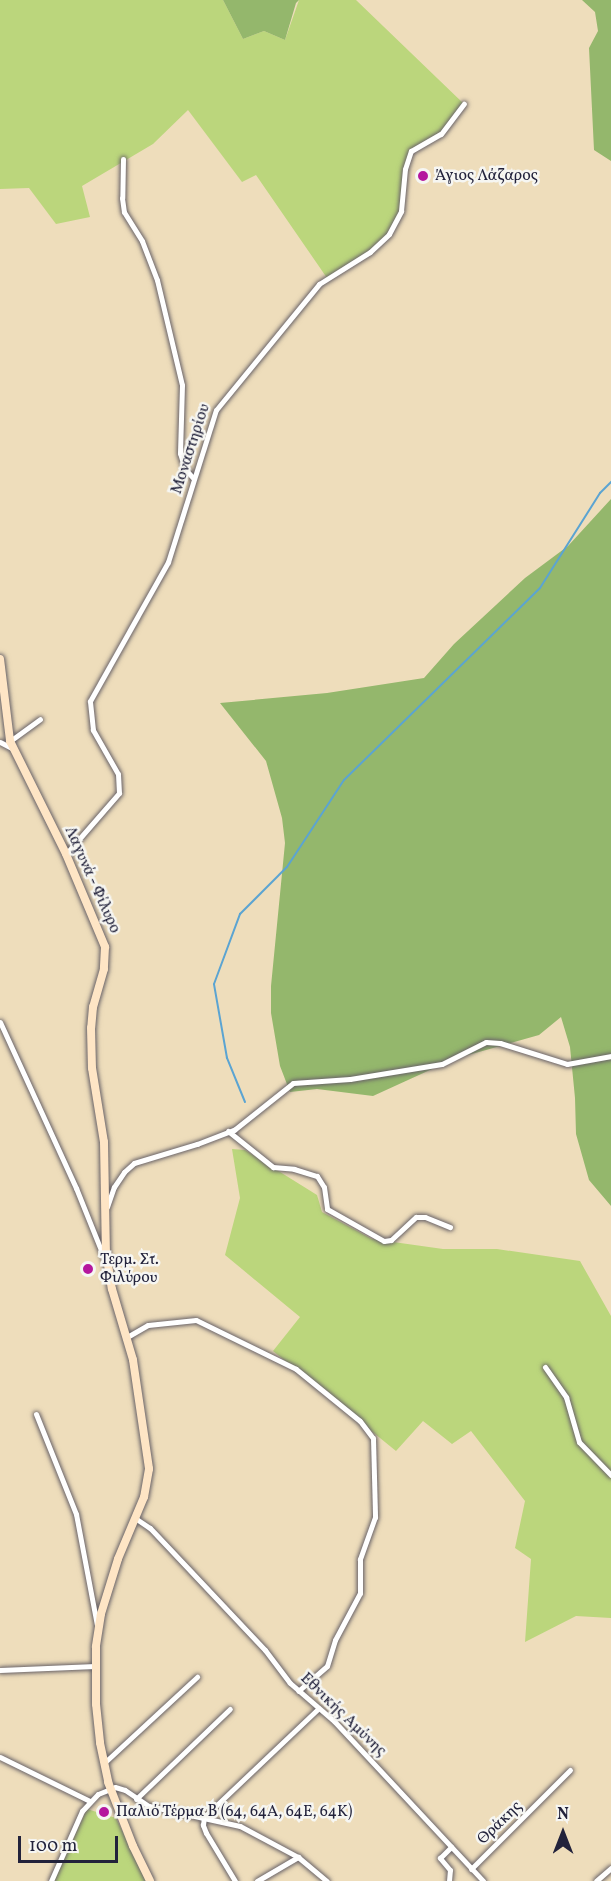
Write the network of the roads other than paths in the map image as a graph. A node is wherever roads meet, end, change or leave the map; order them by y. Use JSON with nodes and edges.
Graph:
{"nodes":[{"id":1,"x":464,"y":104,"type":"dead end"},
{"id":2,"x":123,"y":159,"type":"dead end"},
{"id":3,"x":193,"y":478,"type":"junction"},
{"id":4,"x":0,"y":659,"type":"edge"},
{"id":5,"x":40,"y":719,"type":"dead end"},
{"id":6,"x":0,"y":742,"type":"edge"},
{"id":7,"x":12,"y":745,"type":"junction"},
{"id":8,"x":66,"y":854,"type":"junction"},
{"id":9,"x":0,"y":1022,"type":"edge"},
{"id":10,"x":611,"y":1056,"type":"edge"},
{"id":11,"x":228,"y":1131,"type":"junction"},
{"id":12,"x":105,"y":1214,"type":"junction"},
{"id":13,"x":450,"y":1227,"type":"dead end"},
{"id":14,"x":107,"y":1264,"type":"junction"},
{"id":15,"x":128,"y":1337,"type":"junction"},
{"id":16,"x":545,"y":1366,"type":"dead end"},
{"id":17,"x":36,"y":1413,"type":"dead end"},
{"id":18,"x":611,"y":1475,"type":"edge"},
{"id":19,"x":135,"y":1518,"type":"junction"},
{"id":20,"x":98,"y":1632,"type":"junction"},
{"id":21,"x":95,"y":1666,"type":"junction"},
{"id":22,"x":0,"y":1670,"type":"edge"},
{"id":23,"x":197,"y":1677,"type":"dead end"},
{"id":24,"x":298,"y":1691,"type":"junction"},
{"id":25,"x":318,"y":1708,"type":"junction"},
{"id":26,"x":230,"y":1709,"type":"dead end"},
{"id":27,"x":0,"y":1757,"type":"edge"},
{"id":28,"x":104,"y":1763,"type":"junction"},
{"id":29,"x":570,"y":1770,"type":"dead end"},
{"id":30,"x":110,"y":1788,"type":"junction"},
{"id":31,"x":136,"y":1799,"type":"junction"},
{"id":32,"x":90,"y":1801,"type":"junction"},
{"id":33,"x":204,"y":1817,"type":"junction"},
{"id":34,"x":451,"y":1847,"type":"junction"},
{"id":35,"x":298,"y":1857,"type":"junction"},
{"id":36,"x":611,"y":1868,"type":"edge"},
{"id":37,"x":471,"y":1869,"type":"junction"},
{"id":38,"x":51,"y":1881,"type":"edge"},
{"id":39,"x":150,"y":1881,"type":"edge"},
{"id":40,"x":235,"y":1881,"type":"edge"},
{"id":41,"x":257,"y":1881,"type":"edge"},
{"id":42,"x":327,"y":1881,"type":"edge"},
{"id":43,"x":449,"y":1881,"type":"edge"},
{"id":44,"x":483,"y":1881,"type":"edge"},
{"id":45,"x":596,"y":1881,"type":"edge"}],
"edges":[{"from":1,"to":3,"type":"street","name":"Μοναστηρίου"},
{"from":2,"to":3,"type":"street"},
{"from":3,"to":8,"type":"street","name":"Μοναστηρίου"},
{"from":4,"to":7,"type":"street","name":"Λαγυνά - Φίλυρο"},
{"from":5,"to":7,"type":"street"},
{"from":6,"to":7,"type":"street"},
{"from":7,"to":8,"type":"street","name":"Λαγυνά - Φίλυρο"},
{"from":8,"to":12,"type":"street","name":"Λαγυνά - Φίλυρο"},
{"from":9,"to":14,"type":"street"},
{"from":10,"to":11,"type":"street"},
{"from":11,"to":12,"type":"street"},
{"from":11,"to":13,"type":"street"},
{"from":12,"to":14,"type":"street","name":"Λαγυνά - Φίλυρο"},
{"from":14,"to":15,"type":"street","name":"Λαγυνά - Φίλυρο"},
{"from":15,"to":19,"type":"street","name":"Λαγυνά - Φίλυρο"},
{"from":15,"to":24,"type":"street"},
{"from":16,"to":18,"type":"street"},
{"from":17,"to":20,"type":"street"},
{"from":19,"to":20,"type":"street","name":"Λαγυνά - Φίλυρο"},
{"from":19,"to":24,"type":"street","name":"Εθνικής Αμύνης"},
{"from":20,"to":21,"type":"street","name":"Λαγυνά - Φίλυρο"},
{"from":21,"to":22,"type":"street"},
{"from":21,"to":28,"type":"street","name":"Λαγυνά - Φίλυρο"},
{"from":23,"to":28,"type":"street"},
{"from":24,"to":25,"type":"street","name":"Εθνικής Αμύνης"},
{"from":25,"to":33,"type":"street"},
{"from":25,"to":34,"type":"street","name":"Εθνικής Αμύνης"},
{"from":26,"to":31,"type":"street"},
{"from":27,"to":32,"type":"street"},
{"from":28,"to":30,"type":"street","name":"Λαγυνά - Φίλυρο"},
{"from":29,"to":37,"type":"street","name":"Θράκης"},
{"from":30,"to":31,"type":"street"},
{"from":30,"to":32,"type":"street"},
{"from":30,"to":39,"type":"street","name":"Λαγυνά - Φίλυρο"},
{"from":31,"to":33,"type":"street"},
{"from":32,"to":38,"type":"street"},
{"from":33,"to":35,"type":"street"},
{"from":33,"to":40,"type":"street"},
{"from":34,"to":37,"type":"street","name":"Εθνικής Αμύνης"},
{"from":34,"to":43,"type":"street"},
{"from":35,"to":41,"type":"street"},
{"from":35,"to":42,"type":"street"},
{"from":36,"to":45,"type":"street"},
{"from":37,"to":44,"type":"street","name":"Εθνικής Αμύνης"}]}
